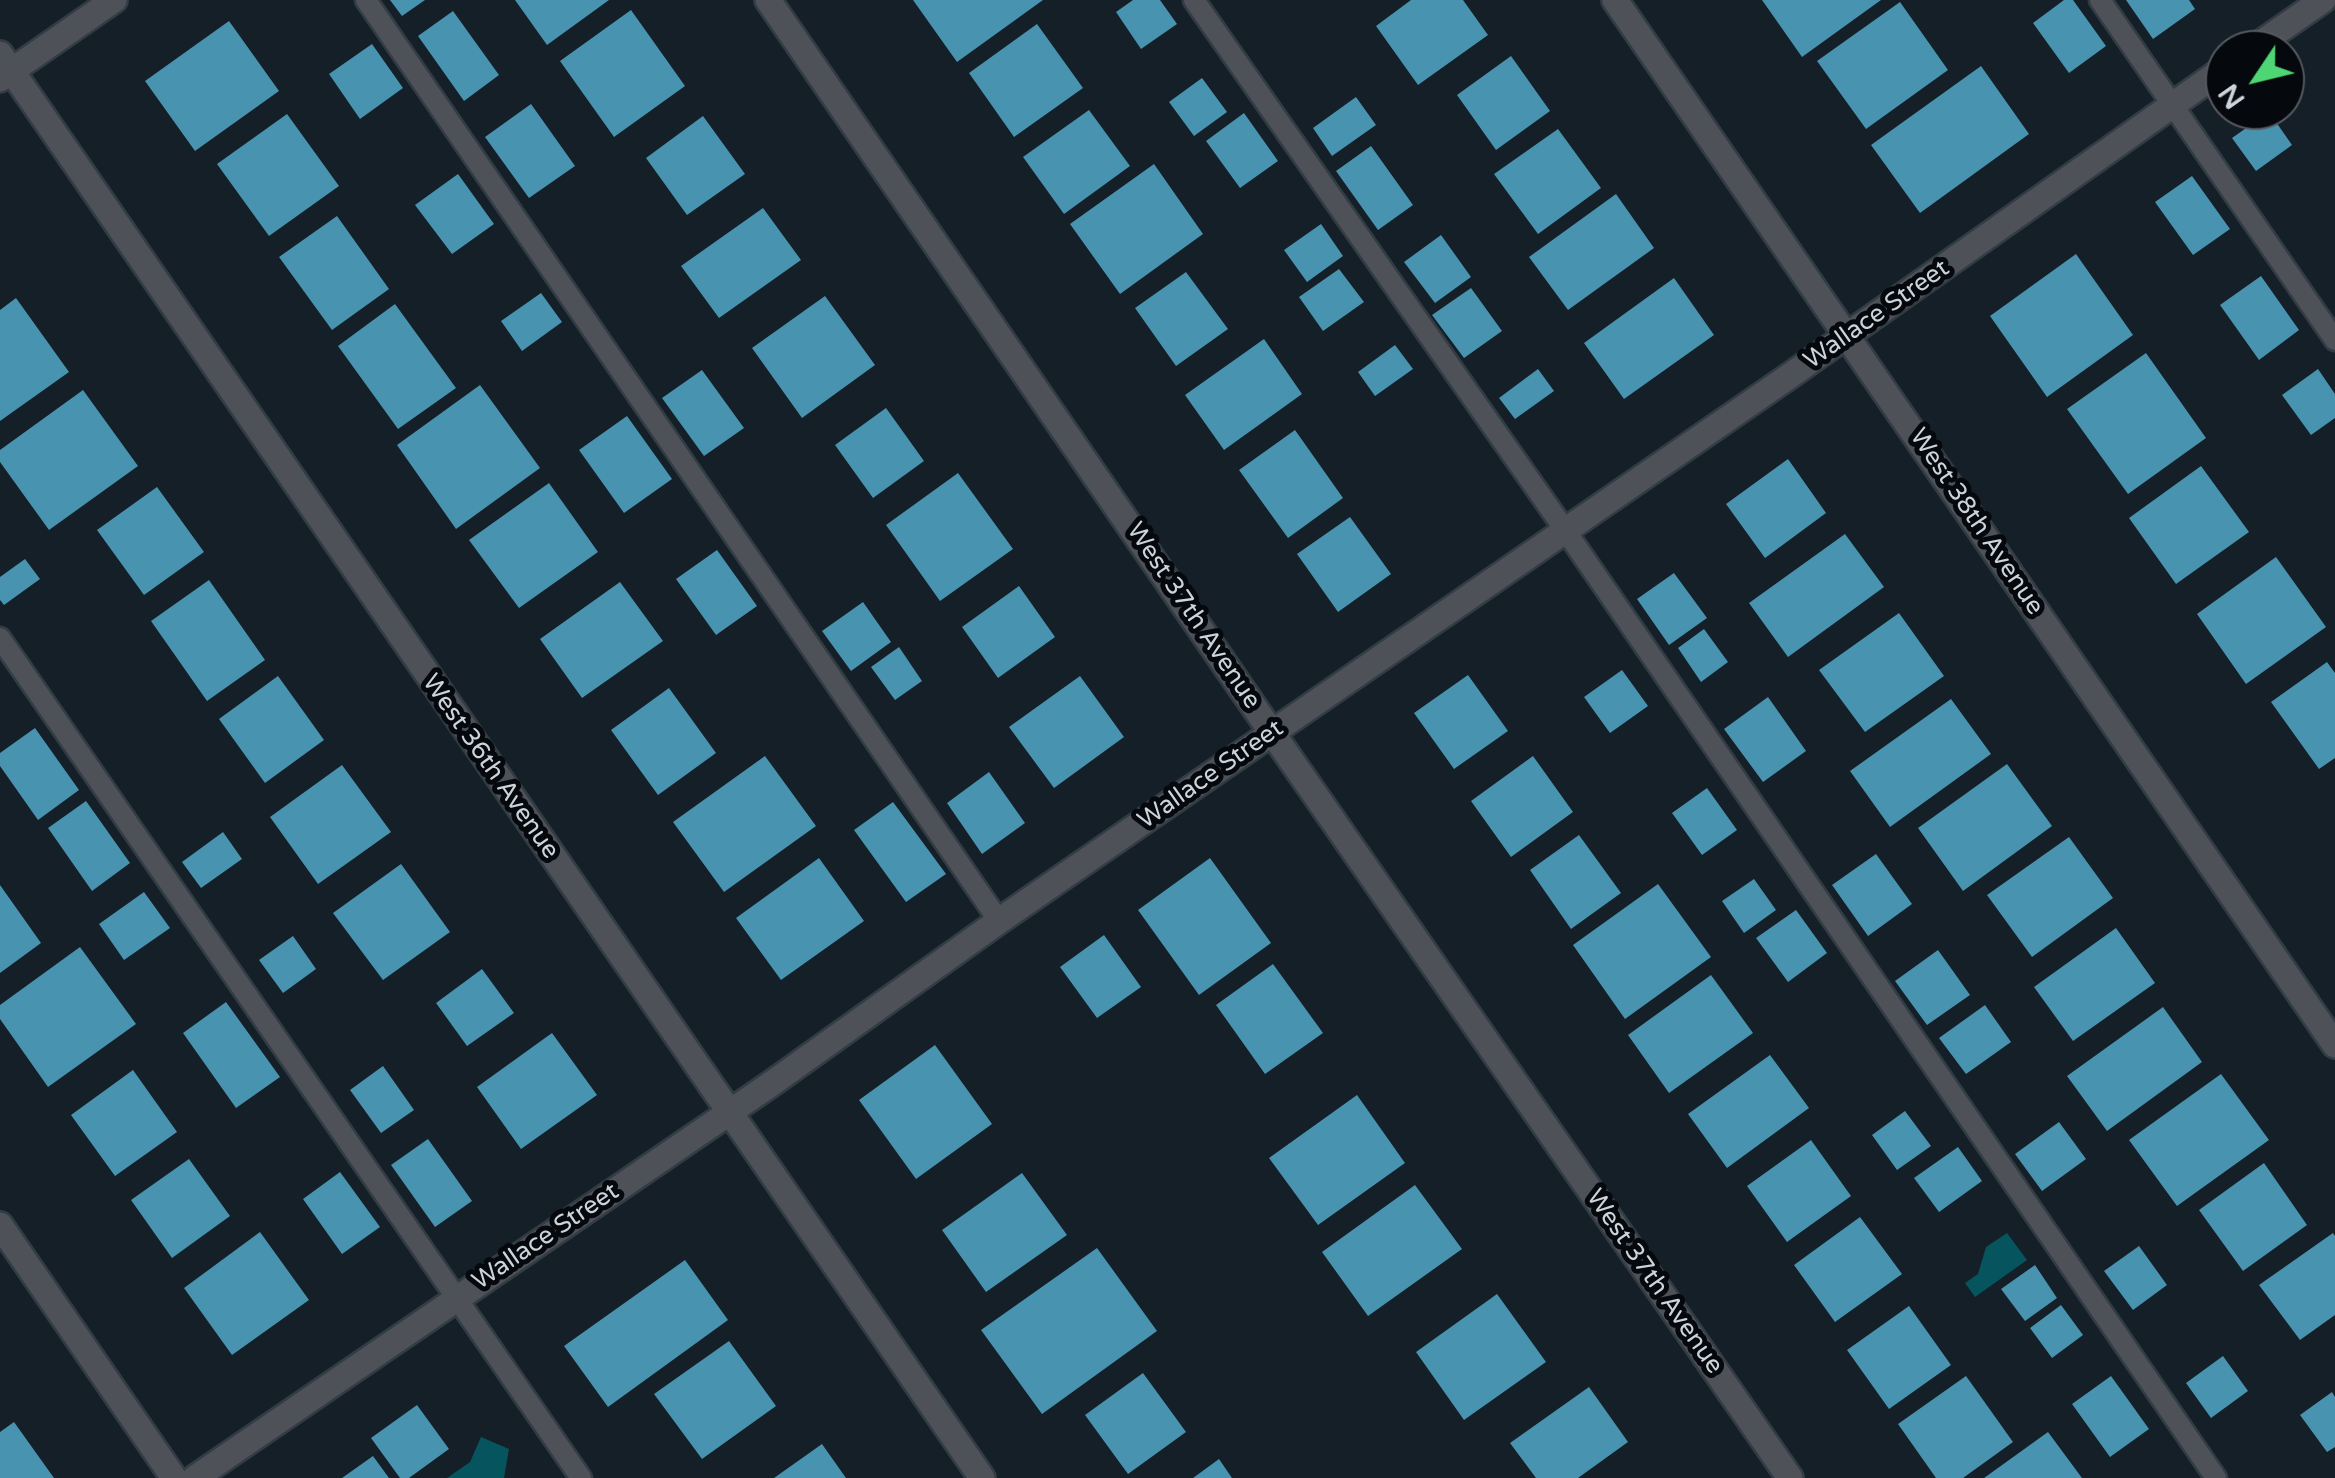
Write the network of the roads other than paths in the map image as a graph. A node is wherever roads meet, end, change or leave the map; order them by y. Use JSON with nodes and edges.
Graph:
{"nodes":[{"id":1,"x":114,"y":0,"type":"edge"},
{"id":2,"x":366,"y":0,"type":"edge"},
{"id":3,"x":768,"y":0,"type":"edge"},
{"id":4,"x":1194,"y":0,"type":"edge"},
{"id":5,"x":1616,"y":0,"type":"edge"},
{"id":6,"x":2100,"y":0,"type":"edge"},
{"id":7,"x":2323,"y":0,"type":"edge"},
{"id":8,"x":2280,"y":30,"type":"edge"},
{"id":9,"x":4,"y":68,"type":"edge"},
{"id":10,"x":2205,"y":82,"type":"edge"},
{"id":11,"x":2172,"y":105,"type":"junction"},
{"id":12,"x":1847,"y":336,"type":"junction"},
{"id":13,"x":2335,"y":340,"type":"edge"},
{"id":14,"x":1565,"y":530,"type":"junction"},
{"id":15,"x":0,"y":638,"type":"edge"},
{"id":16,"x":1273,"y":732,"type":"junction"},
{"id":17,"x":999,"y":921,"type":"junction"},
{"id":18,"x":2335,"y":1046,"type":"edge"},
{"id":19,"x":729,"y":1113,"type":"junction"},
{"id":20,"x":0,"y":1225,"type":"edge"},
{"id":21,"x":457,"y":1298,"type":"junction"},
{"id":22,"x":174,"y":1478,"type":"edge"},
{"id":23,"x":194,"y":1478,"type":"edge"},
{"id":24,"x":581,"y":1478,"type":"edge"},
{"id":25,"x":982,"y":1478,"type":"edge"},
{"id":26,"x":1790,"y":1478,"type":"edge"},
{"id":27,"x":2216,"y":1478,"type":"edge"}],
"edges":[{"from":1,"to":9,"type":"street"},
{"from":2,"to":17,"type":"lane"},
{"from":3,"to":16,"type":"street","name":"West 37th Avenue"},
{"from":4,"to":14,"type":"lane"},
{"from":5,"to":12,"type":"street","name":"West 38th Avenue"},
{"from":6,"to":11,"type":"lane"},
{"from":7,"to":8,"type":"street"},
{"from":9,"to":19,"type":"street","name":"West 36th Avenue"},
{"from":10,"to":11,"type":"street","name":"Wallace Street"},
{"from":11,"to":12,"type":"street","name":"Wallace Street"},
{"from":11,"to":13,"type":"lane"},
{"from":12,"to":14,"type":"street","name":"Wallace Street"},
{"from":12,"to":18,"type":"street","name":"West 38th Avenue"},
{"from":14,"to":16,"type":"street","name":"Wallace Street"},
{"from":14,"to":27,"type":"lane"},
{"from":15,"to":21,"type":"lane"},
{"from":16,"to":17,"type":"street","name":"Wallace Street"},
{"from":16,"to":26,"type":"street","name":"West 37th Avenue"},
{"from":17,"to":19,"type":"street","name":"Wallace Street"},
{"from":19,"to":21,"type":"street","name":"Wallace Street"},
{"from":19,"to":25,"type":"street","name":"West 36th Avenue"},
{"from":20,"to":22,"type":"street"},
{"from":21,"to":23,"type":"street","name":"Wallace Street"},
{"from":21,"to":24,"type":"lane"}]}
